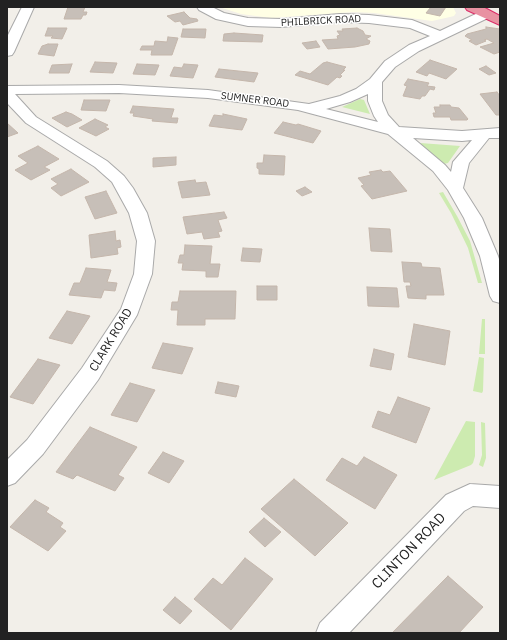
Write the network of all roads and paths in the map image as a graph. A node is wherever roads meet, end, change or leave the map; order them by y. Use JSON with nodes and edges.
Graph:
{"nodes":[{"id":1,"x":28,"y":7,"type":"edge"},
{"id":2,"x":203,"y":7,"type":"edge"},
{"id":3,"x":472,"y":7,"type":"edge"},
{"id":4,"x":489,"y":10,"type":"edge"},
{"id":5,"x":500,"y":11,"type":"edge"},
{"id":6,"x":500,"y":21,"type":"edge"},
{"id":7,"x":439,"y":35,"type":"junction"},
{"id":8,"x":7,"y":52,"type":"edge"},
{"id":9,"x":375,"y":82,"type":"junction"},
{"id":10,"x":7,"y":90,"type":"edge"},
{"id":11,"x":7,"y":94,"type":"edge"},
{"id":12,"x":312,"y":109,"type":"junction"},
{"id":13,"x":394,"y":131,"type":"junction"},
{"id":14,"x":500,"y":133,"type":"edge"},
{"id":15,"x":484,"y":135,"type":"junction"},
{"id":16,"x":455,"y":188,"type":"junction"},
{"id":17,"x":500,"y":296,"type":"edge"},
{"id":18,"x":7,"y":476,"type":"edge"},
{"id":19,"x":500,"y":497,"type":"edge"},
{"id":20,"x":330,"y":633,"type":"edge"}],
"edges":[{"from":1,"to":8,"type":"street"},
{"from":2,"to":7,"type":"street","name":"PHILBRICK ROAD"},
{"from":3,"to":4,"type":"highway"},
{"from":4,"to":5,"type":"highway"},
{"from":4,"to":6,"type":"highway"},
{"from":4,"to":7,"type":"street"},
{"from":7,"to":9,"type":"street"},
{"from":9,"to":12,"type":"street"},
{"from":9,"to":13,"type":"street"},
{"from":10,"to":12,"type":"street","name":"SUMNER ROAD"},
{"from":11,"to":18,"type":"street","name":"CLARK ROAD"},
{"from":12,"to":13,"type":"street","name":"SUMNER ROAD"},
{"from":13,"to":15,"type":"street","name":"SUMNER ROAD"},
{"from":13,"to":16,"type":"street"},
{"from":14,"to":15,"type":"street","name":"SUMNER ROAD"},
{"from":15,"to":16,"type":"street"},
{"from":16,"to":17,"type":"street"},
{"from":19,"to":20,"type":"street","name":"CLINTON ROAD"}]}
